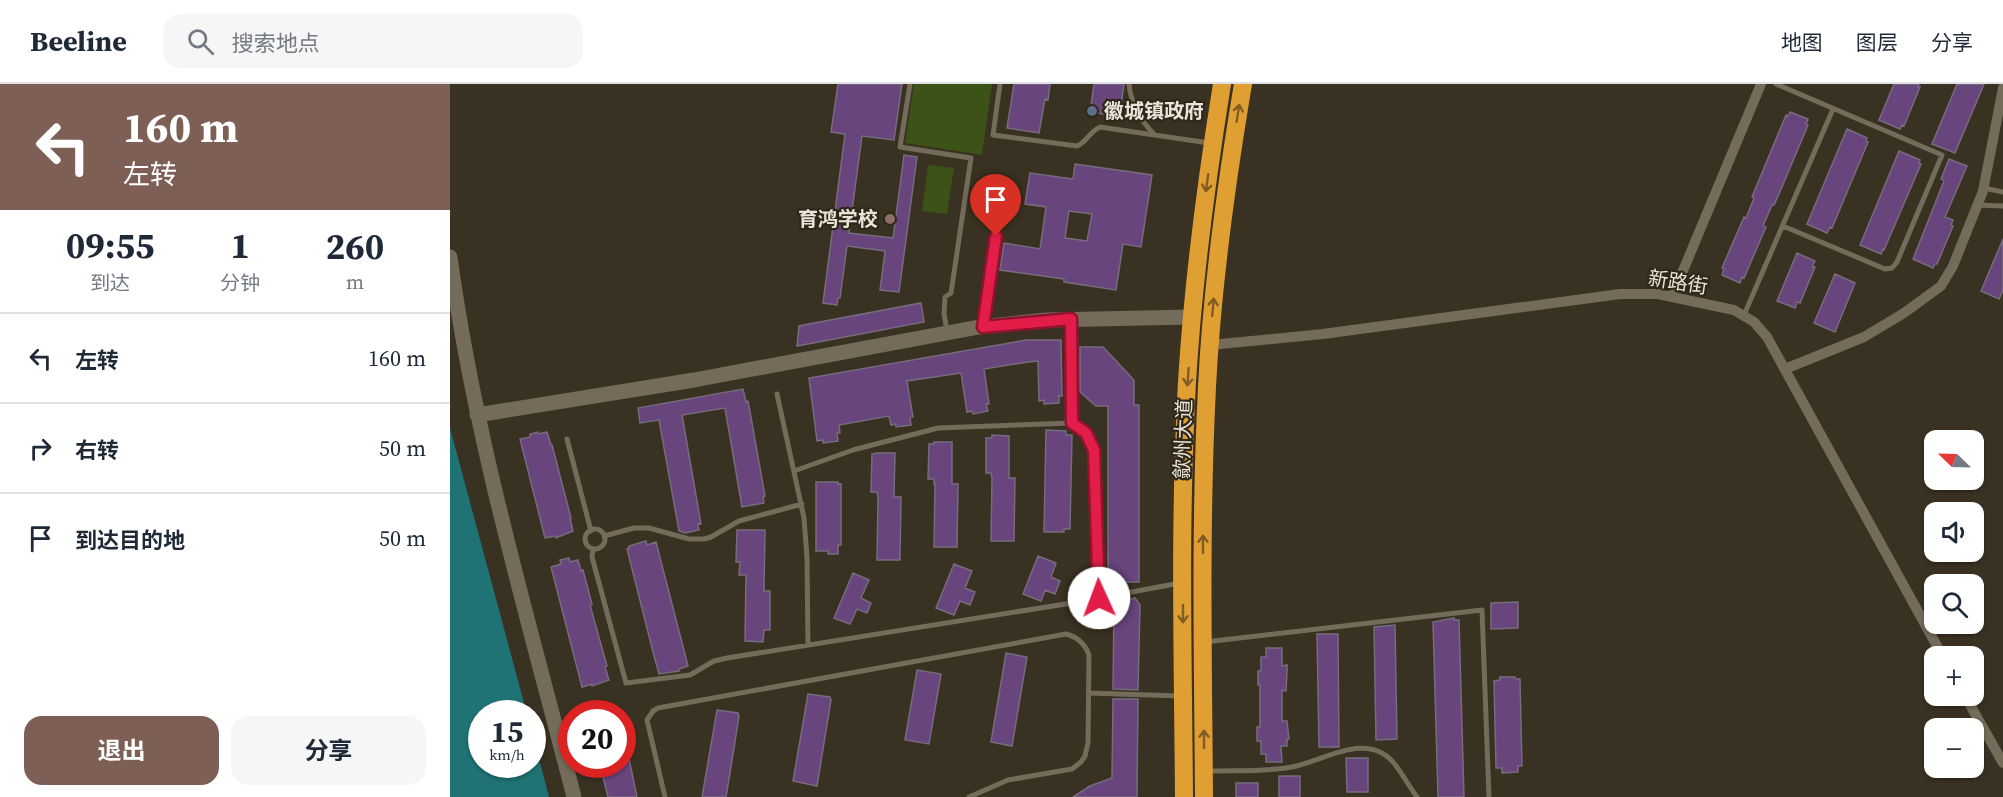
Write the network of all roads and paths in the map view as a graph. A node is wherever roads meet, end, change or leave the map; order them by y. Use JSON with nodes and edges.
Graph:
{"nodes":[{"id":1,"x":910,"y":84,"type":"edge"},
{"id":2,"x":1000,"y":84,"type":"edge"},
{"id":3,"x":1129,"y":84,"type":"edge"},
{"id":4,"x":1222,"y":84,"type":"edge"},
{"id":5,"x":1243,"y":84,"type":"edge"},
{"id":6,"x":1761,"y":84,"type":"edge"},
{"id":7,"x":1776,"y":84,"type":"edge"},
{"id":8,"x":2003,"y":88,"type":"edge"},
{"id":9,"x":1833,"y":109,"type":"junction"},
{"id":10,"x":1155,"y":135,"type":"junction"},
{"id":11,"x":1213,"y":143,"type":"junction"},
{"id":12,"x":1984,"y":188,"type":"junction"},
{"id":13,"x":2003,"y":192,"type":"edge"},
{"id":14,"x":1978,"y":205,"type":"junction"},
{"id":15,"x":2003,"y":206,"type":"edge"},
{"id":16,"x":999,"y":213,"type":"dead end"},
{"id":17,"x":1783,"y":226,"type":"junction"},
{"id":18,"x":450,"y":257,"type":"edge"},
{"id":19,"x":1672,"y":297,"type":"junction"},
{"id":20,"x":1744,"y":315,"type":"junction"},
{"id":21,"x":1192,"y":317,"type":"junction"},
{"id":22,"x":1071,"y":319,"type":"junction"},
{"id":23,"x":983,"y":327,"type":"junction"},
{"id":24,"x":947,"y":333,"type":"junction"},
{"id":25,"x":1210,"y":345,"type":"junction"},
{"id":26,"x":1785,"y":369,"type":"junction"},
{"id":27,"x":777,"y":394,"type":"dead end"},
{"id":28,"x":477,"y":415,"type":"junction"},
{"id":29,"x":1072,"y":423,"type":"junction"},
{"id":30,"x":567,"y":440,"type":"dead end"},
{"id":31,"x":794,"y":471,"type":"junction"},
{"id":32,"x":802,"y":504,"type":"junction"},
{"id":33,"x":591,"y":531,"type":"junction"},
{"id":34,"x":604,"y":536,"type":"junction"},
{"id":35,"x":593,"y":549,"type":"junction"},
{"id":36,"x":1183,"y":582,"type":"junction"},
{"id":37,"x":1099,"y":598,"type":"junction"},
{"id":38,"x":1204,"y":643,"type":"junction"},
{"id":39,"x":808,"y":645,"type":"junction"},
{"id":40,"x":1937,"y":646,"type":"edge"},
{"id":41,"x":1089,"y":693,"type":"junction"},
{"id":42,"x":1184,"y":697,"type":"junction"},
{"id":43,"x":1971,"y":706,"type":"edge"},
{"id":44,"x":2003,"y":763,"type":"edge"},
{"id":45,"x":1204,"y":772,"type":"junction"},
{"id":46,"x":574,"y":797,"type":"edge"},
{"id":47,"x":665,"y":797,"type":"edge"},
{"id":48,"x":969,"y":797,"type":"edge"},
{"id":49,"x":1184,"y":797,"type":"edge"},
{"id":50,"x":1204,"y":797,"type":"edge"},
{"id":51,"x":1417,"y":797,"type":"edge"},
{"id":52,"x":1489,"y":797,"type":"edge"}],
"edges":[{"from":1,"to":24,"type":"lane"},
{"from":2,"to":10,"type":"lane"},
{"from":3,"to":10,"type":"lane"},
{"from":4,"to":11,"type":"highway","name":"歙州大道"},
{"from":25,"to":5,"type":"highway","name":"歙州大道","one_way":true},
{"from":6,"to":19,"type":"street"},
{"from":7,"to":9,"type":"lane"},
{"from":8,"to":12,"type":"street"},
{"from":9,"to":17,"type":"lane"},
{"from":9,"to":17,"type":"lane"},
{"from":10,"to":11,"type":"lane"},
{"from":11,"to":21,"type":"highway","name":"歙州大道","one_way":true},
{"from":12,"to":13,"type":"lane"},
{"from":12,"to":14,"type":"street"},
{"from":14,"to":15,"type":"lane"},
{"from":14,"to":26,"type":"street"},
{"from":16,"to":23,"type":"lane"},
{"from":17,"to":20,"type":"lane"},
{"from":18,"to":28,"type":"street"},
{"from":19,"to":20,"type":"street","name":"新路街"},
{"from":19,"to":25,"type":"street","name":"新路街"},
{"from":20,"to":26,"type":"street","name":"新路街"},
{"from":21,"to":22,"type":"street"},
{"from":21,"to":36,"type":"highway","name":"歙州大道","one_way":true},
{"from":22,"to":23,"type":"street"},
{"from":22,"to":29,"type":"lane"},
{"from":23,"to":24,"type":"street"},
{"from":24,"to":28,"type":"street"},
{"from":38,"to":25,"type":"highway","name":"歙州大道","one_way":true},
{"from":26,"to":40,"type":"street","name":"新路街"},
{"from":27,"to":31,"type":"lane"},
{"from":28,"to":46,"type":"street"},
{"from":29,"to":31,"type":"lane"},
{"from":29,"to":37,"type":"lane"},
{"from":30,"to":33,"type":"lane"},
{"from":31,"to":32,"type":"lane"},
{"from":32,"to":34,"type":"lane"},
{"from":32,"to":39,"type":"lane"},
{"from":33,"to":34,"type":"lane"},
{"from":33,"to":35,"type":"lane"},
{"from":34,"to":35,"type":"lane"},
{"from":35,"to":39,"type":"lane"},
{"from":36,"to":37,"type":"lane"},
{"from":36,"to":42,"type":"highway","name":"歙州大道","one_way":true},
{"from":37,"to":39,"type":"lane"},
{"from":45,"to":38,"type":"highway","name":"歙州大道","one_way":true},
{"from":38,"to":52,"type":"lane"},
{"from":41,"to":42,"type":"lane"},
{"from":41,"to":47,"type":"lane"},
{"from":41,"to":48,"type":"lane"},
{"from":42,"to":49,"type":"highway","name":"歙州大道"},
{"from":43,"to":44,"type":"street"},
{"from":45,"to":50,"type":"highway","name":"歙州大道"},
{"from":45,"to":51,"type":"lane"}]}
